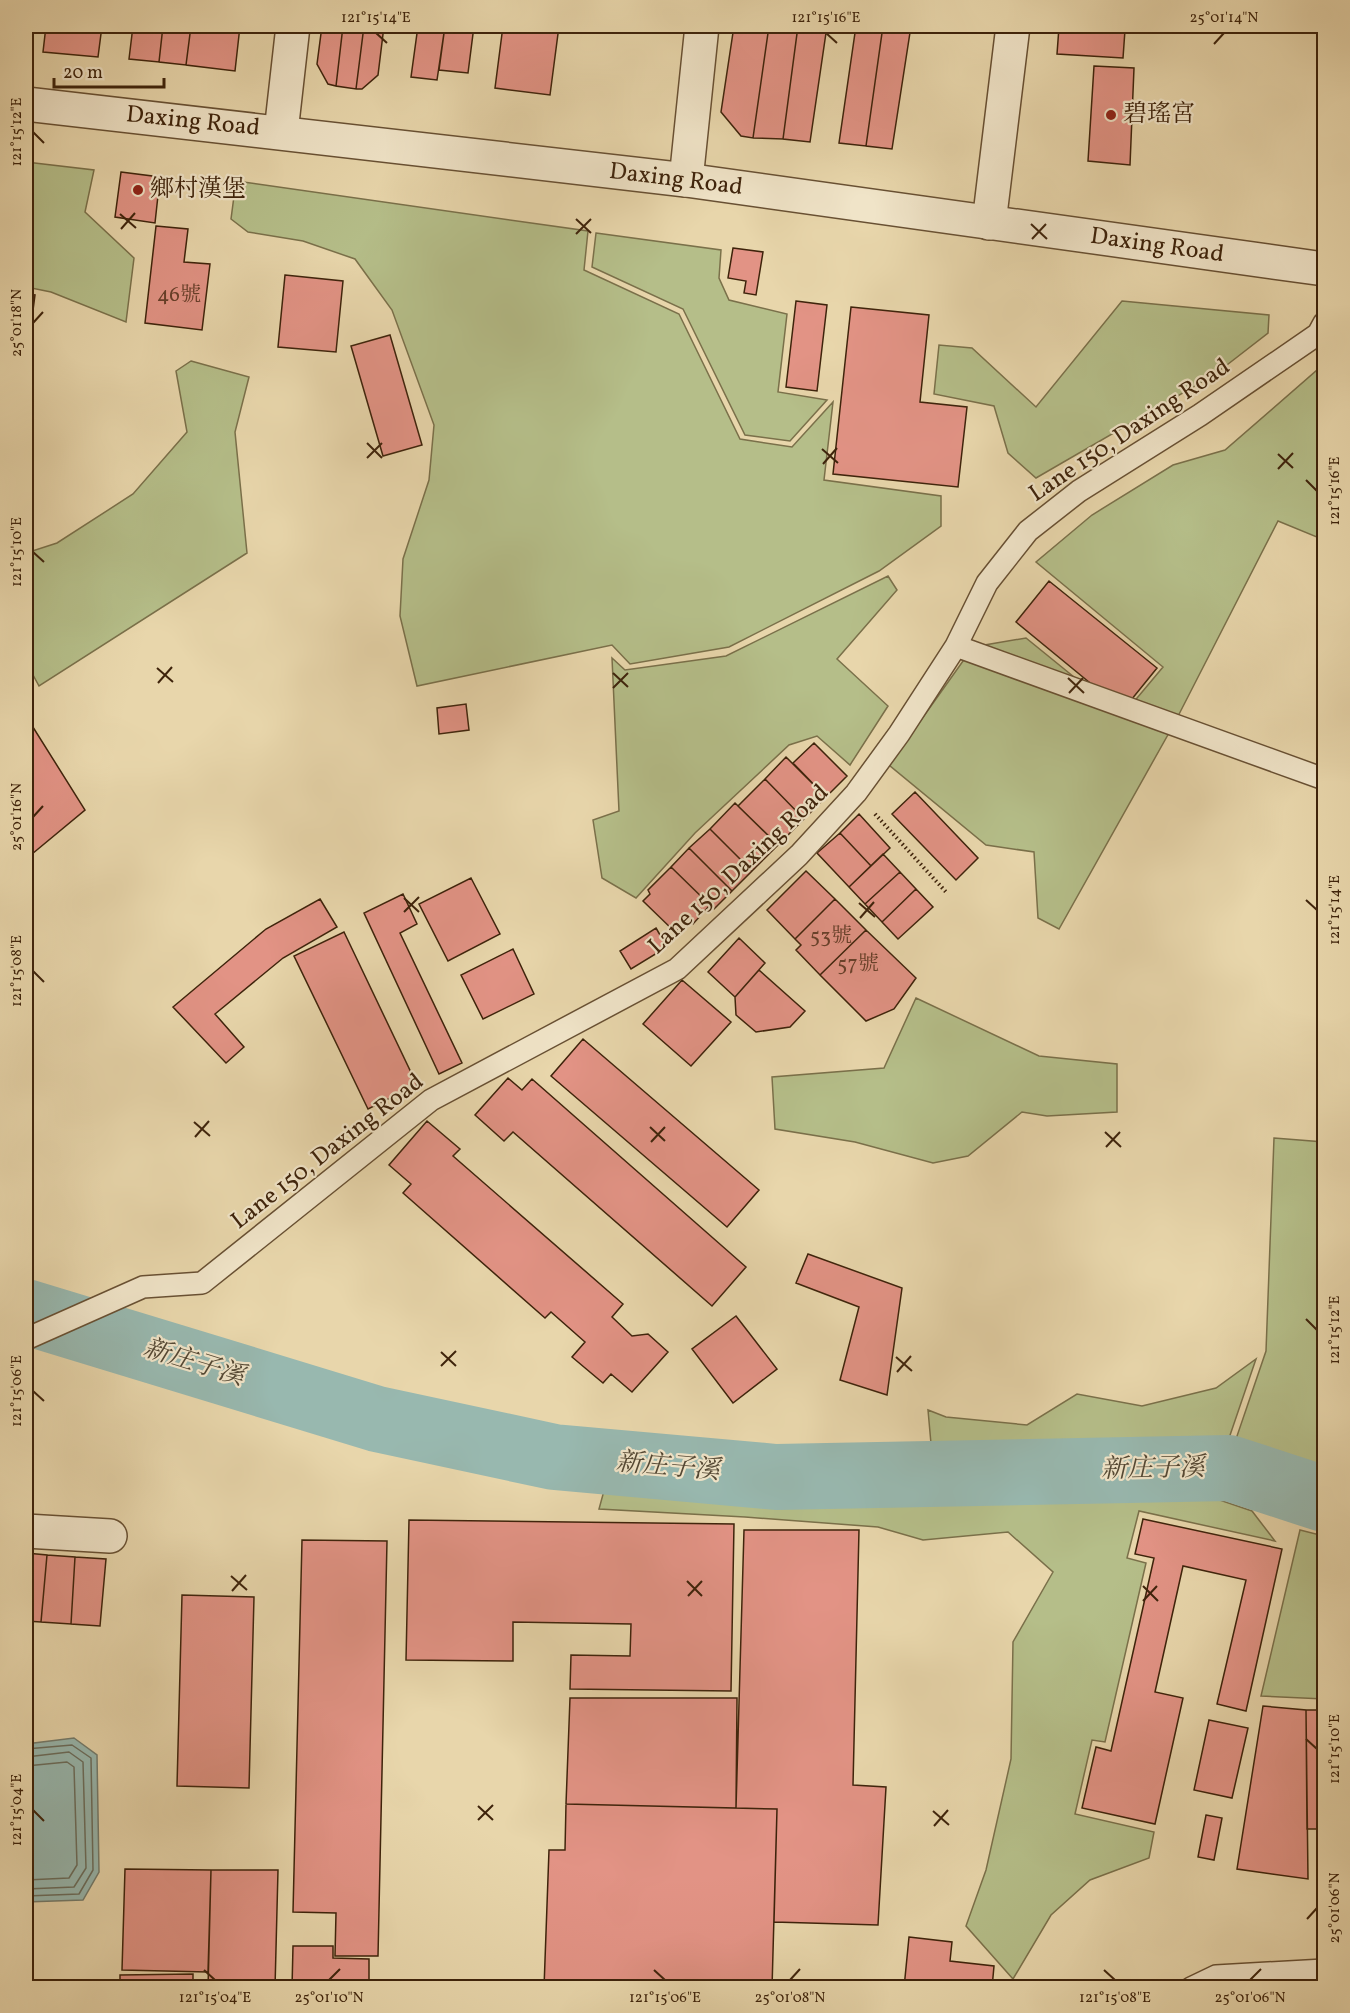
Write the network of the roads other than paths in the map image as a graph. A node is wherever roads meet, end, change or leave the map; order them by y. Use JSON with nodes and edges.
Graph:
{"nodes":[{"id":1,"x":293,"y":26,"type":"edge"},
{"id":2,"x":702,"y":26,"type":"edge"},
{"id":3,"x":1013,"y":26,"type":"edge"},
{"id":4,"x":26,"y":104,"type":"edge"},
{"id":5,"x":281,"y":132,"type":"junction"},
{"id":6,"x":686,"y":180,"type":"junction"},
{"id":7,"x":989,"y":223,"type":"junction"},
{"id":8,"x":1324,"y":269,"type":"edge"},
{"id":9,"x":1324,"y":323,"type":"edge"},
{"id":10,"x":956,"y":646,"type":"junction"},
{"id":11,"x":1324,"y":779,"type":"edge"},
{"id":12,"x":26,"y":1339,"type":"edge"},
{"id":13,"x":26,"y":1531,"type":"edge"},
{"id":14,"x":110,"y":1536,"type":"dead end"},
{"id":15,"x":1324,"y":1970,"type":"edge"},
{"id":16,"x":1191,"y":1988,"type":"edge"}],
"edges":[{"from":1,"to":5,"type":"street"},
{"from":2,"to":6,"type":"street"},
{"from":3,"to":7,"type":"street"},
{"from":4,"to":5,"type":"street","name":"Daxing Road"},
{"from":5,"to":6,"type":"street","name":"Daxing Road"},
{"from":6,"to":7,"type":"street","name":"Daxing Road"},
{"from":7,"to":8,"type":"street","name":"Daxing Road"},
{"from":9,"to":10,"type":"lane","name":"Lane 150, Daxing Road"},
{"from":10,"to":11,"type":"lane"},
{"from":10,"to":12,"type":"lane","name":"Lane 150, Daxing Road"},
{"from":13,"to":14,"type":"street"},
{"from":15,"to":16,"type":"lane"}]}
